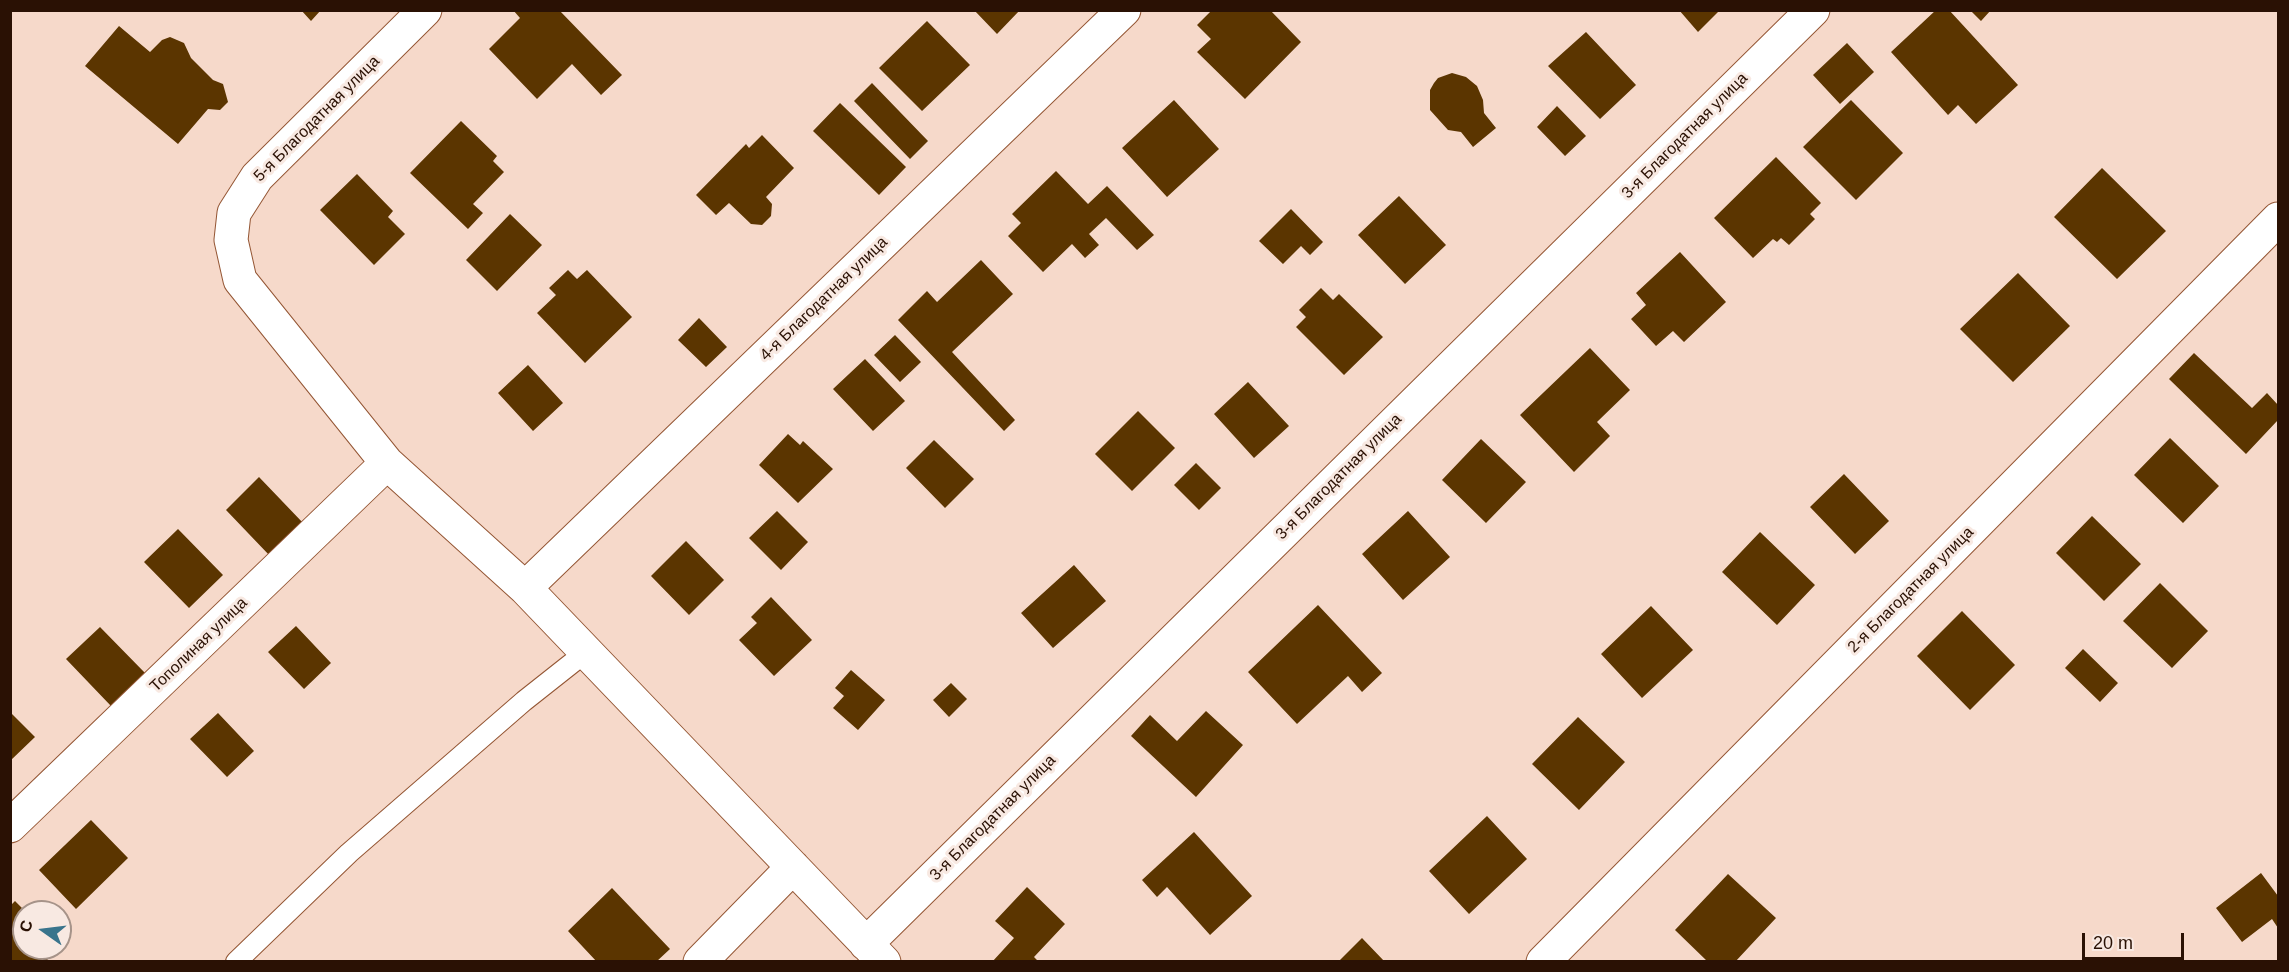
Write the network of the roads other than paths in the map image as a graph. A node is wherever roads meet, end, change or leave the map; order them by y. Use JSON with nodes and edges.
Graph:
{"nodes":[{"id":1,"x":425,"y":10,"type":"edge"},
{"id":2,"x":1124,"y":10,"type":"edge"},
{"id":3,"x":1813,"y":10,"type":"edge"},
{"id":4,"x":2278,"y":219,"type":"edge"},
{"id":5,"x":387,"y":463,"type":"junction"},
{"id":6,"x":525,"y":588,"type":"junction"},
{"id":7,"x":586,"y":652,"type":"junction"},
{"id":8,"x":10,"y":826,"type":"edge"},
{"id":9,"x":793,"y":867,"type":"junction"},
{"id":10,"x":875,"y":953,"type":"edge"},
{"id":11,"x":236,"y":962,"type":"edge"},
{"id":12,"x":700,"y":962,"type":"edge"},
{"id":13,"x":1543,"y":962,"type":"edge"}],
"edges":[{"from":1,"to":5,"type":"street","name":"5-я Благодатная улица"},
{"from":2,"to":6,"type":"street","name":"4-я Благодатная улица"},
{"from":3,"to":10,"type":"street","name":"3-я Благодатная улица"},
{"from":4,"to":13,"type":"street","name":"2-я Благодатная улица"},
{"from":5,"to":6,"type":"street"},
{"from":5,"to":8,"type":"street","name":"Тополиная улица"},
{"from":6,"to":7,"type":"street"},
{"from":7,"to":9,"type":"street"},
{"from":7,"to":11,"type":"lane"},
{"from":9,"to":10,"type":"street"},
{"from":9,"to":12,"type":"street"}]}
